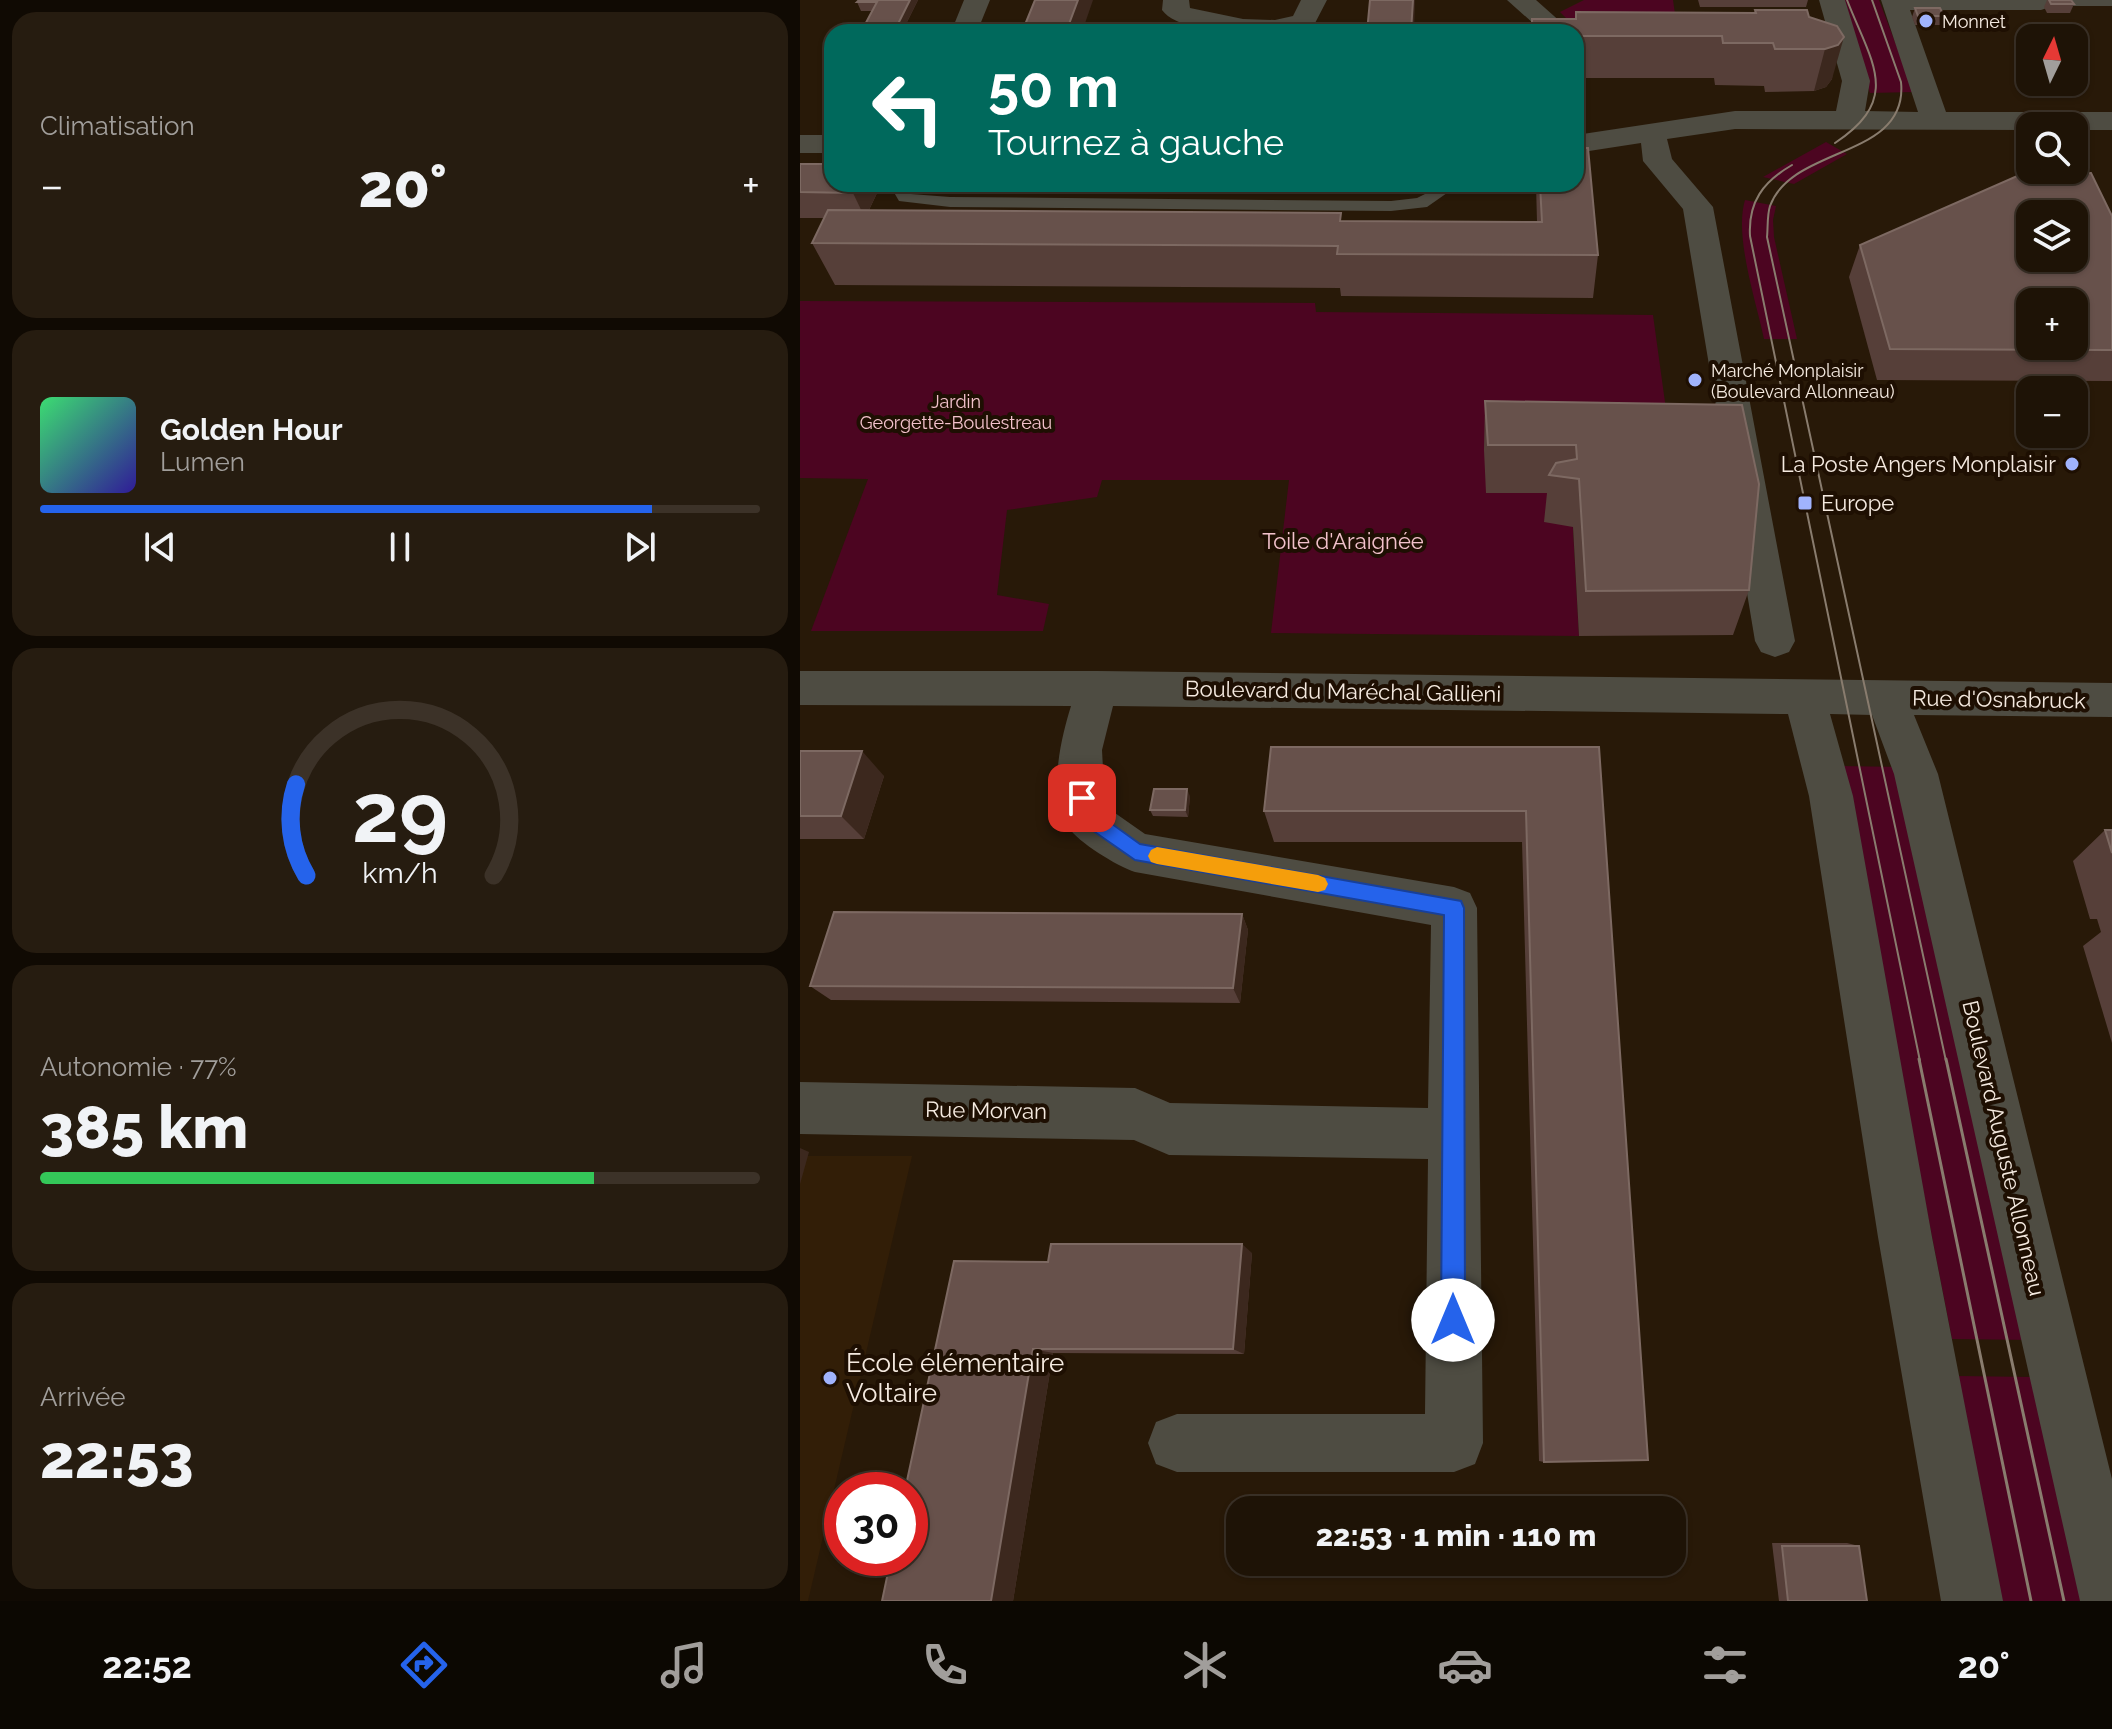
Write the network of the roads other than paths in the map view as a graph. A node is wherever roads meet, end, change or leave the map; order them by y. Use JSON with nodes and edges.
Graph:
{"nodes":[{"id":1,"x":977,"y":0,"type":"edge"},
{"id":2,"x":1176,"y":0,"type":"edge"},
{"id":3,"x":1314,"y":0,"type":"edge"},
{"id":4,"x":1520,"y":0,"type":"edge"},
{"id":5,"x":1832,"y":0,"type":"edge"},
{"id":6,"x":1894,"y":1,"type":"edge"},
{"id":7,"x":2008,"y":1,"type":"edge"},
{"id":8,"x":2041,"y":2,"type":"joint"},
{"id":9,"x":2112,"y":2,"type":"edge"},
{"id":10,"x":967,"y":24,"type":"edge"},
{"id":11,"x":1226,"y":24,"type":"edge"},
{"id":12,"x":1296,"y":24,"type":"edge"},
{"id":13,"x":1549,"y":24,"type":"edge"},
{"id":14,"x":1849,"y":119,"type":"junction"},
{"id":15,"x":1935,"y":121,"type":"junction"},
{"id":16,"x":2112,"y":121,"type":"edge"},
{"id":17,"x":1652,"y":138,"type":"junction"},
{"id":18,"x":1584,"y":143,"type":"edge"},
{"id":19,"x":800,"y":144,"type":"edge"},
{"id":20,"x":824,"y":144,"type":"edge"},
{"id":21,"x":902,"y":192,"type":"edge"},
{"id":22,"x":1439,"y":192,"type":"edge"},
{"id":23,"x":1775,"y":641,"type":"dead end"},
{"id":24,"x":800,"y":688,"type":"edge"},
{"id":25,"x":1098,"y":688,"type":"junction"},
{"id":26,"x":1805,"y":697,"type":"junction"},
{"id":27,"x":1886,"y":698,"type":"junction"},
{"id":28,"x":2112,"y":700,"type":"edge"},
{"id":29,"x":800,"y":1108,"type":"edge"},
{"id":30,"x":1452,"y":1134,"type":"junction"},
{"id":31,"x":1177,"y":1443,"type":"dead end"},
{"id":32,"x":1972,"y":1601,"type":"edge"},
{"id":33,"x":2111,"y":1601,"type":"edge"}],
"edges":[{"from":1,"to":10,"type":"street"},
{"from":2,"to":11,"type":"street"},
{"from":3,"to":12,"type":"street"},
{"from":4,"to":13,"type":"street"},
{"from":5,"to":14,"type":"street"},
{"from":6,"to":7,"type":"street"},
{"from":6,"to":15,"type":"street"},
{"from":7,"to":8,"type":"street"},
{"from":8,"to":9,"type":"lane"},
{"from":14,"to":15,"type":"street"},
{"from":14,"to":17,"type":"street"},
{"from":15,"to":16,"type":"street"},
{"from":17,"to":18,"type":"street"},
{"from":17,"to":23,"type":"street"},
{"from":19,"to":20,"type":"street"},
{"from":21,"to":22,"type":"lane"},
{"from":24,"to":25,"type":"street","name":"Boulevard du Maréchal Gallieni"},
{"from":25,"to":26,"type":"street","name":"Boulevard du Maréchal Gallieni"},
{"from":25,"to":30,"type":"street"},
{"from":26,"to":27,"type":"street","name":"Boulevard du Maréchal Gallieni"},
{"from":26,"to":32,"type":"street"},
{"from":27,"to":28,"type":"street","name":"Rue d'Osnabruck"},
{"from":27,"to":33,"type":"street","name":"Boulevard Auguste Allonneau"},
{"from":29,"to":30,"type":"street","name":"Rue Morvan"},
{"from":30,"to":31,"type":"street"}]}
